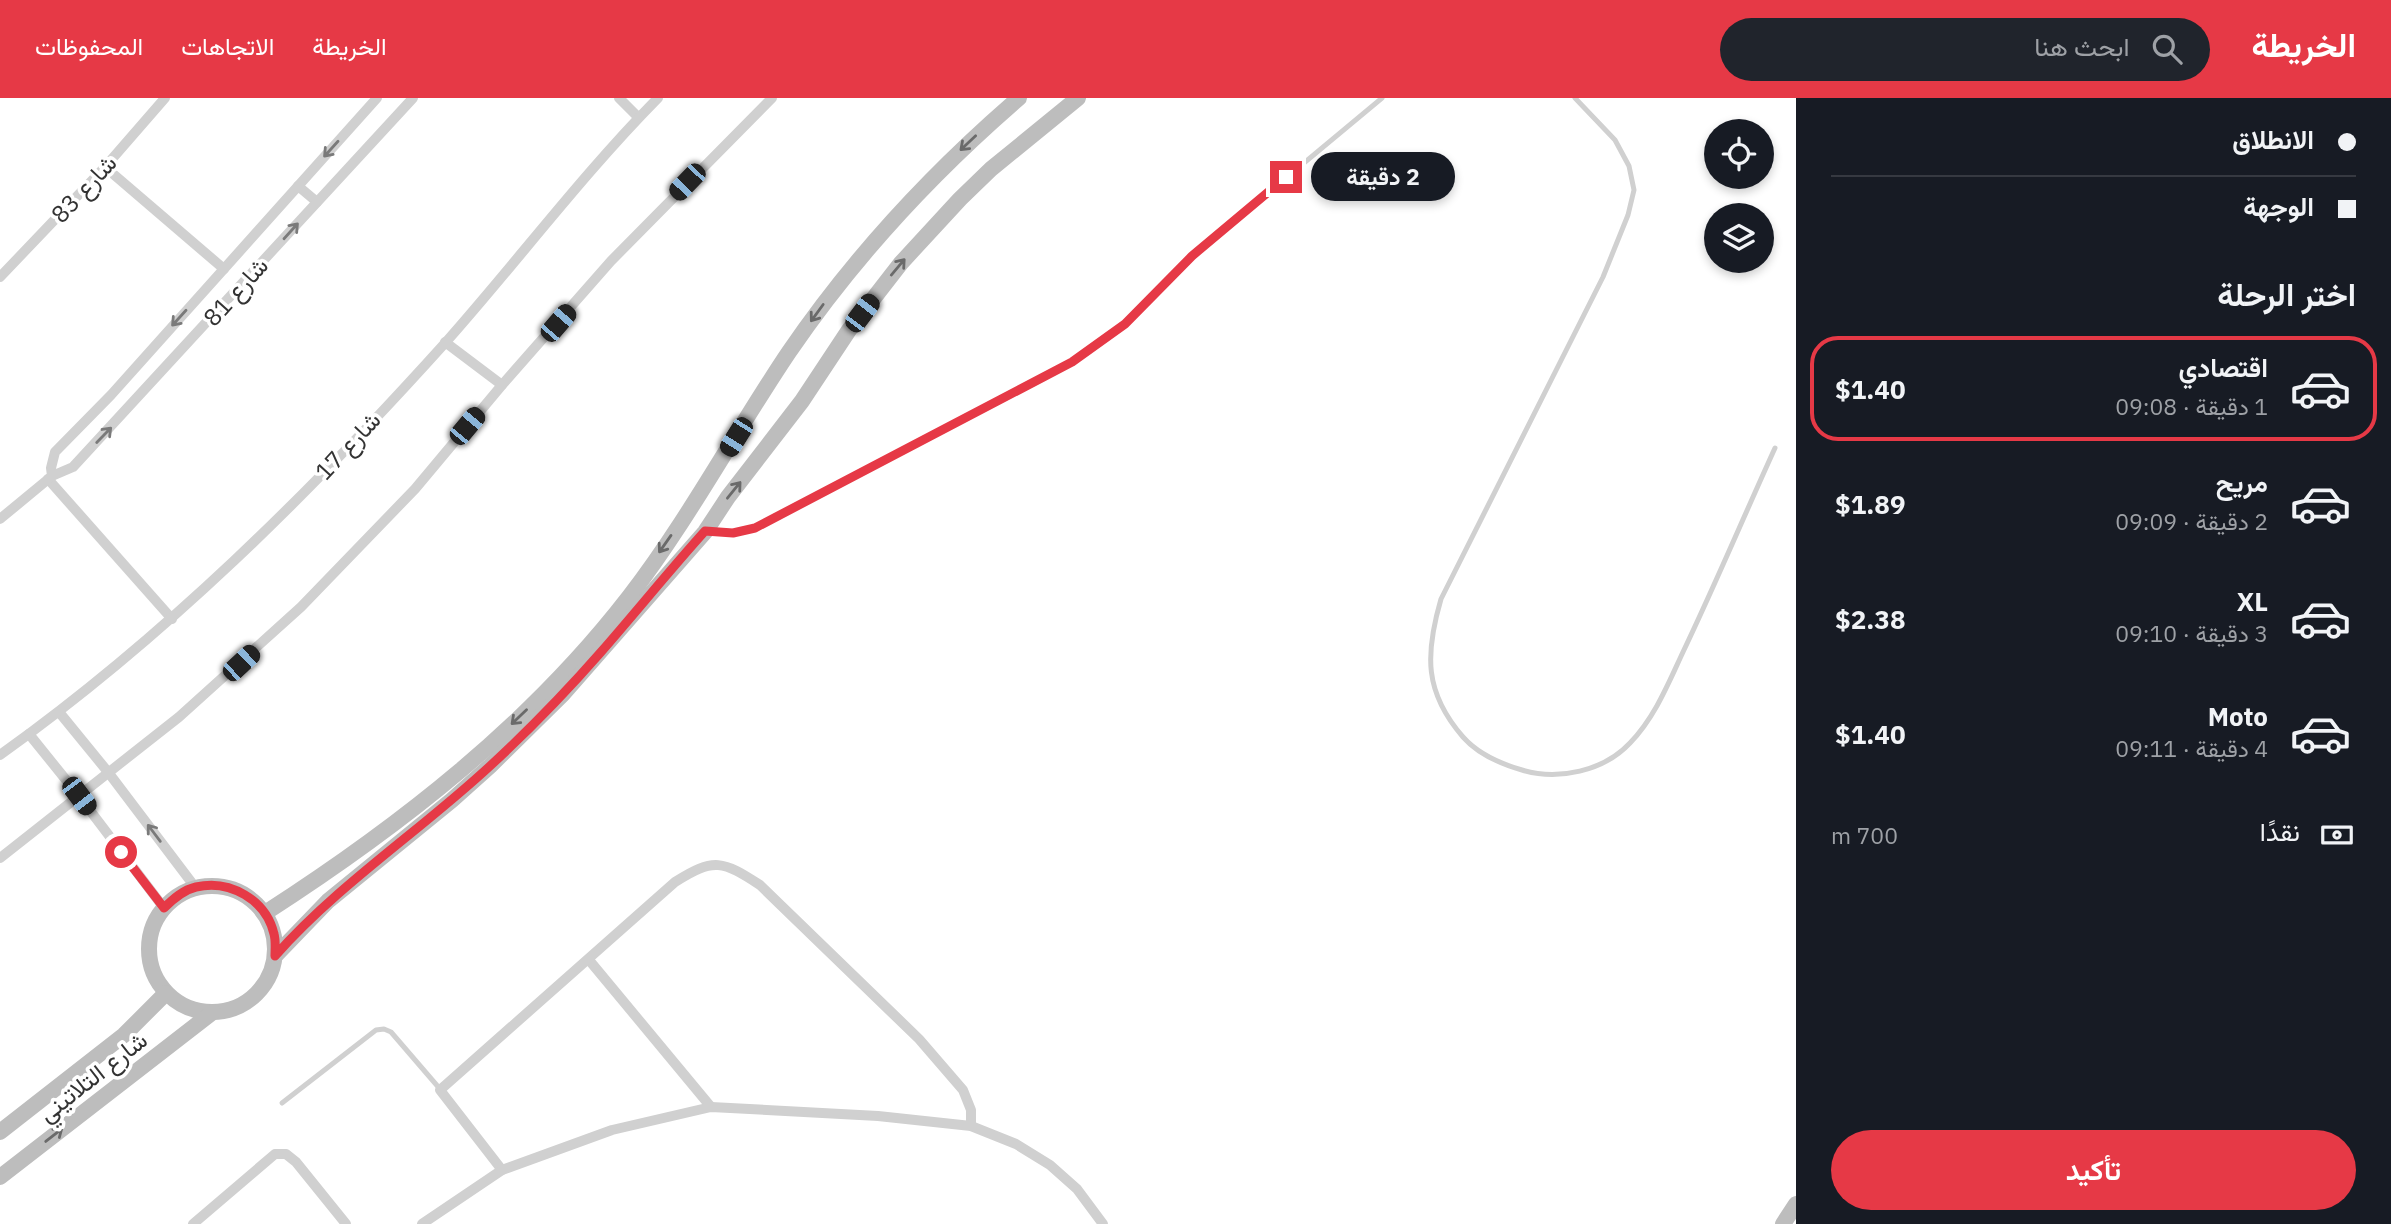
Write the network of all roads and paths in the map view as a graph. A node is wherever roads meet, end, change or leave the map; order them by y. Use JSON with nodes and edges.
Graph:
{"nodes":[{"id":1,"x":165,"y":98,"type":"edge"},
{"id":2,"x":377,"y":98,"type":"edge"},
{"id":3,"x":413,"y":98,"type":"edge"},
{"id":4,"x":619,"y":98,"type":"edge"},
{"id":5,"x":657,"y":98,"type":"edge"},
{"id":6,"x":772,"y":98,"type":"edge"},
{"id":7,"x":1019,"y":98,"type":"edge"},
{"id":8,"x":1078,"y":98,"type":"edge"},
{"id":9,"x":1382,"y":98,"type":"edge"},
{"id":10,"x":1575,"y":98,"type":"edge"},
{"id":11,"x":638,"y":117,"type":"junction"},
{"id":12,"x":105,"y":167,"type":"junction"},
{"id":13,"x":298,"y":186,"type":"junction"},
{"id":14,"x":317,"y":202,"type":"junction"},
{"id":15,"x":224,"y":269,"type":"junction"},
{"id":16,"x":0,"y":277,"type":"edge"},
{"id":17,"x":445,"y":342,"type":"junction"},
{"id":18,"x":502,"y":385,"type":"junction"},
{"id":19,"x":1775,"y":448,"type":"dead end"},
{"id":20,"x":50,"y":478,"type":"junction"},
{"id":21,"x":0,"y":519,"type":"edge"},
{"id":22,"x":705,"y":531,"type":"junction"},
{"id":23,"x":172,"y":619,"type":"junction"},
{"id":24,"x":58,"y":712,"type":"junction"},
{"id":25,"x":29,"y":734,"type":"junction"},
{"id":26,"x":0,"y":755,"type":"edge"},
{"id":27,"x":108,"y":772,"type":"junction"},
{"id":28,"x":79,"y":796,"type":"junction"},
{"id":29,"x":0,"y":859,"type":"edge"},
{"id":30,"x":195,"y":887,"type":"junction"},
{"id":31,"x":164,"y":908,"type":"junction"},
{"id":32,"x":265,"y":913,"type":"junction"},
{"id":33,"x":275,"y":956,"type":"junction"},
{"id":34,"x":589,"y":960,"type":"junction"},
{"id":35,"x":166,"y":993,"type":"junction"},
{"id":36,"x":213,"y":1012,"type":"junction"},
{"id":37,"x":440,"y":1090,"type":"junction"},
{"id":38,"x":282,"y":1103,"type":"dead end"},
{"id":39,"x":711,"y":1107,"type":"junction"},
{"id":40,"x":971,"y":1126,"type":"junction"},
{"id":41,"x":0,"y":1132,"type":"edge"},
{"id":42,"x":502,"y":1170,"type":"junction"},
{"id":43,"x":0,"y":1177,"type":"edge"},
{"id":44,"x":1796,"y":1204,"type":"edge"},
{"id":45,"x":193,"y":1224,"type":"edge"},
{"id":46,"x":346,"y":1224,"type":"edge"},
{"id":47,"x":422,"y":1224,"type":"edge"},
{"id":48,"x":1103,"y":1224,"type":"edge"},
{"id":49,"x":1783,"y":1224,"type":"edge"}],
"edges":[{"from":1,"to":12,"type":"street","name":"شارع 83"},
{"from":2,"to":13,"type":"street","name":"شارع 81","one_way":true},
{"from":3,"to":14,"type":"street","name":"شارع 81"},
{"from":4,"to":11,"type":"street"},
{"from":5,"to":11,"type":"street","name":"شارع 17"},
{"from":6,"to":18,"type":"street"},
{"from":7,"to":32,"type":"main road","one_way":true},
{"from":22,"to":8,"type":"main road","one_way":true},
{"from":9,"to":22,"type":"lane"},
{"from":10,"to":19,"type":"lane"},
{"from":11,"to":17,"type":"street","name":"شارع 17"},
{"from":12,"to":15,"type":"street"},
{"from":12,"to":16,"type":"street","name":"شارع 83"},
{"from":13,"to":14,"type":"street"},
{"from":13,"to":15,"type":"street","name":"شارع 81"},
{"from":20,"to":14,"type":"street","name":"شارع 81","one_way":true},
{"from":15,"to":20,"type":"street","name":"شارع 81","one_way":true},
{"from":17,"to":18,"type":"street"},
{"from":17,"to":23,"type":"street","name":"شارع 17"},
{"from":18,"to":27,"type":"street"},
{"from":20,"to":21,"type":"street","name":"شارع 81"},
{"from":20,"to":23,"type":"street"},
{"from":22,"to":33,"type":"main road"},
{"from":23,"to":24,"type":"street","name":"شارع 17"},
{"from":24,"to":25,"type":"street","name":"شارع 17"},
{"from":24,"to":27,"type":"street"},
{"from":25,"to":26,"type":"street","name":"شارع 17"},
{"from":25,"to":28,"type":"street"},
{"from":27,"to":28,"type":"street"},
{"from":30,"to":27,"type":"street","one_way":true},
{"from":28,"to":29,"type":"street"},
{"from":28,"to":31,"type":"street"},
{"from":30,"to":31,"type":"main road"},
{"from":30,"to":32,"type":"main road"},
{"from":31,"to":35,"type":"main road"},
{"from":32,"to":33,"type":"main road"},
{"from":33,"to":36,"type":"main road"},
{"from":34,"to":37,"type":"street"},
{"from":34,"to":39,"type":"street"},
{"from":34,"to":40,"type":"street"},
{"from":35,"to":36,"type":"main road"},
{"from":35,"to":41,"type":"main road","name":"شارع التلاتيني"},
{"from":43,"to":36,"type":"main road","name":"شارع التلاتيني","one_way":true},
{"from":37,"to":38,"type":"lane"},
{"from":37,"to":42,"type":"street"},
{"from":39,"to":40,"type":"street"},
{"from":39,"to":42,"type":"street"},
{"from":40,"to":48,"type":"street"},
{"from":42,"to":47,"type":"street"},
{"from":44,"to":49,"type":"main road"},
{"from":45,"to":46,"type":"street"}]}
